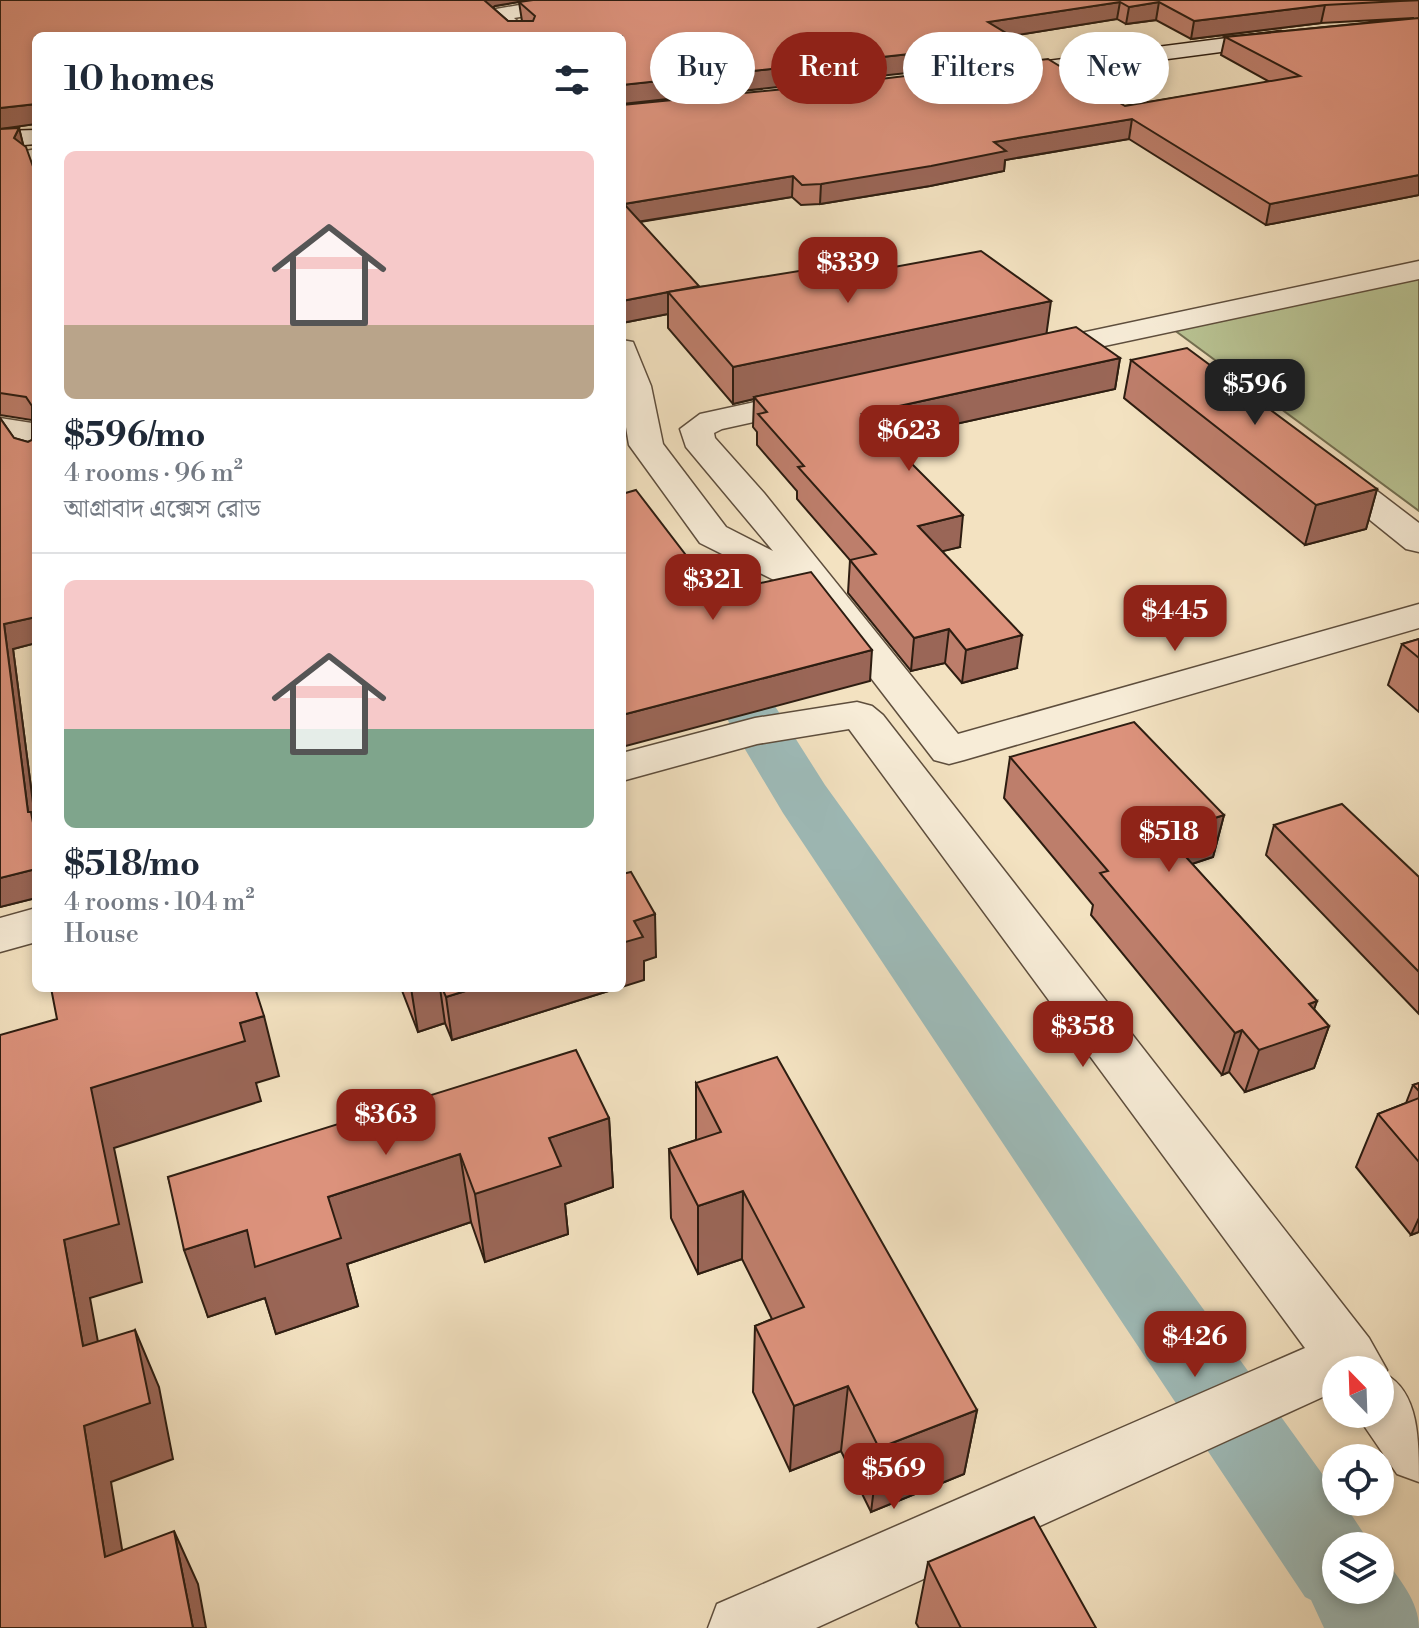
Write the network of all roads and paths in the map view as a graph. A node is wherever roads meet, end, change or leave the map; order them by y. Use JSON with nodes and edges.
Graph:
{"nodes":[{"id":1,"x":586,"y":0,"type":"edge"},
{"id":2,"x":518,"y":32,"type":"edge"},
{"id":3,"x":1043,"y":48,"type":"edge"},
{"id":4,"x":1043,"y":67,"type":"edge"},
{"id":5,"x":32,"y":137,"type":"edge"},
{"id":6,"x":0,"y":139,"type":"edge"},
{"id":7,"x":0,"y":157,"type":"edge"},
{"id":8,"x":32,"y":157,"type":"edge"},
{"id":9,"x":1419,"y":270,"type":"edge"},
{"id":10,"x":1142,"y":329,"type":"junction"},
{"id":11,"x":1179,"y":356,"type":"edge"},
{"id":12,"x":1007,"y":358,"type":"edge"},
{"id":13,"x":626,"y":360,"type":"edge"},
{"id":14,"x":844,"y":392,"type":"edge"},
{"id":15,"x":0,"y":428,"type":"edge"},
{"id":16,"x":32,"y":447,"type":"edge"},
{"id":17,"x":1299,"y":447,"type":"edge"},
{"id":18,"x":1419,"y":541,"type":"edge"},
{"id":19,"x":1419,"y":616,"type":"edge"},
{"id":20,"x":845,"y":716,"type":"junction"},
{"id":21,"x":626,"y":766,"type":"edge"},
{"id":22,"x":32,"y":926,"type":"edge"},
{"id":23,"x":0,"y":935,"type":"edge"},
{"id":24,"x":1345,"y":1356,"type":"edge"},
{"id":25,"x":1322,"y":1385,"type":"edge"},
{"id":26,"x":1394,"y":1420,"type":"edge"},
{"id":27,"x":1418,"y":1451,"type":"edge"},
{"id":28,"x":741,"y":1628,"type":"edge"}],
"edges":[{"from":1,"to":2,"type":"street"},
{"from":3,"to":4,"type":"street"},
{"from":5,"to":6,"type":"street"},
{"from":7,"to":8,"type":"street"},
{"from":9,"to":10,"type":"street"},
{"from":10,"to":11,"type":"street"},
{"from":10,"to":12,"type":"street"},
{"from":13,"to":20,"type":"street"},
{"from":14,"to":19,"type":"street"},
{"from":15,"to":16,"type":"street"},
{"from":17,"to":18,"type":"street"},
{"from":20,"to":21,"type":"street"},
{"from":20,"to":24,"type":"street"},
{"from":22,"to":23,"type":"street"},
{"from":25,"to":28,"type":"street"},
{"from":26,"to":27,"type":"street"}]}
